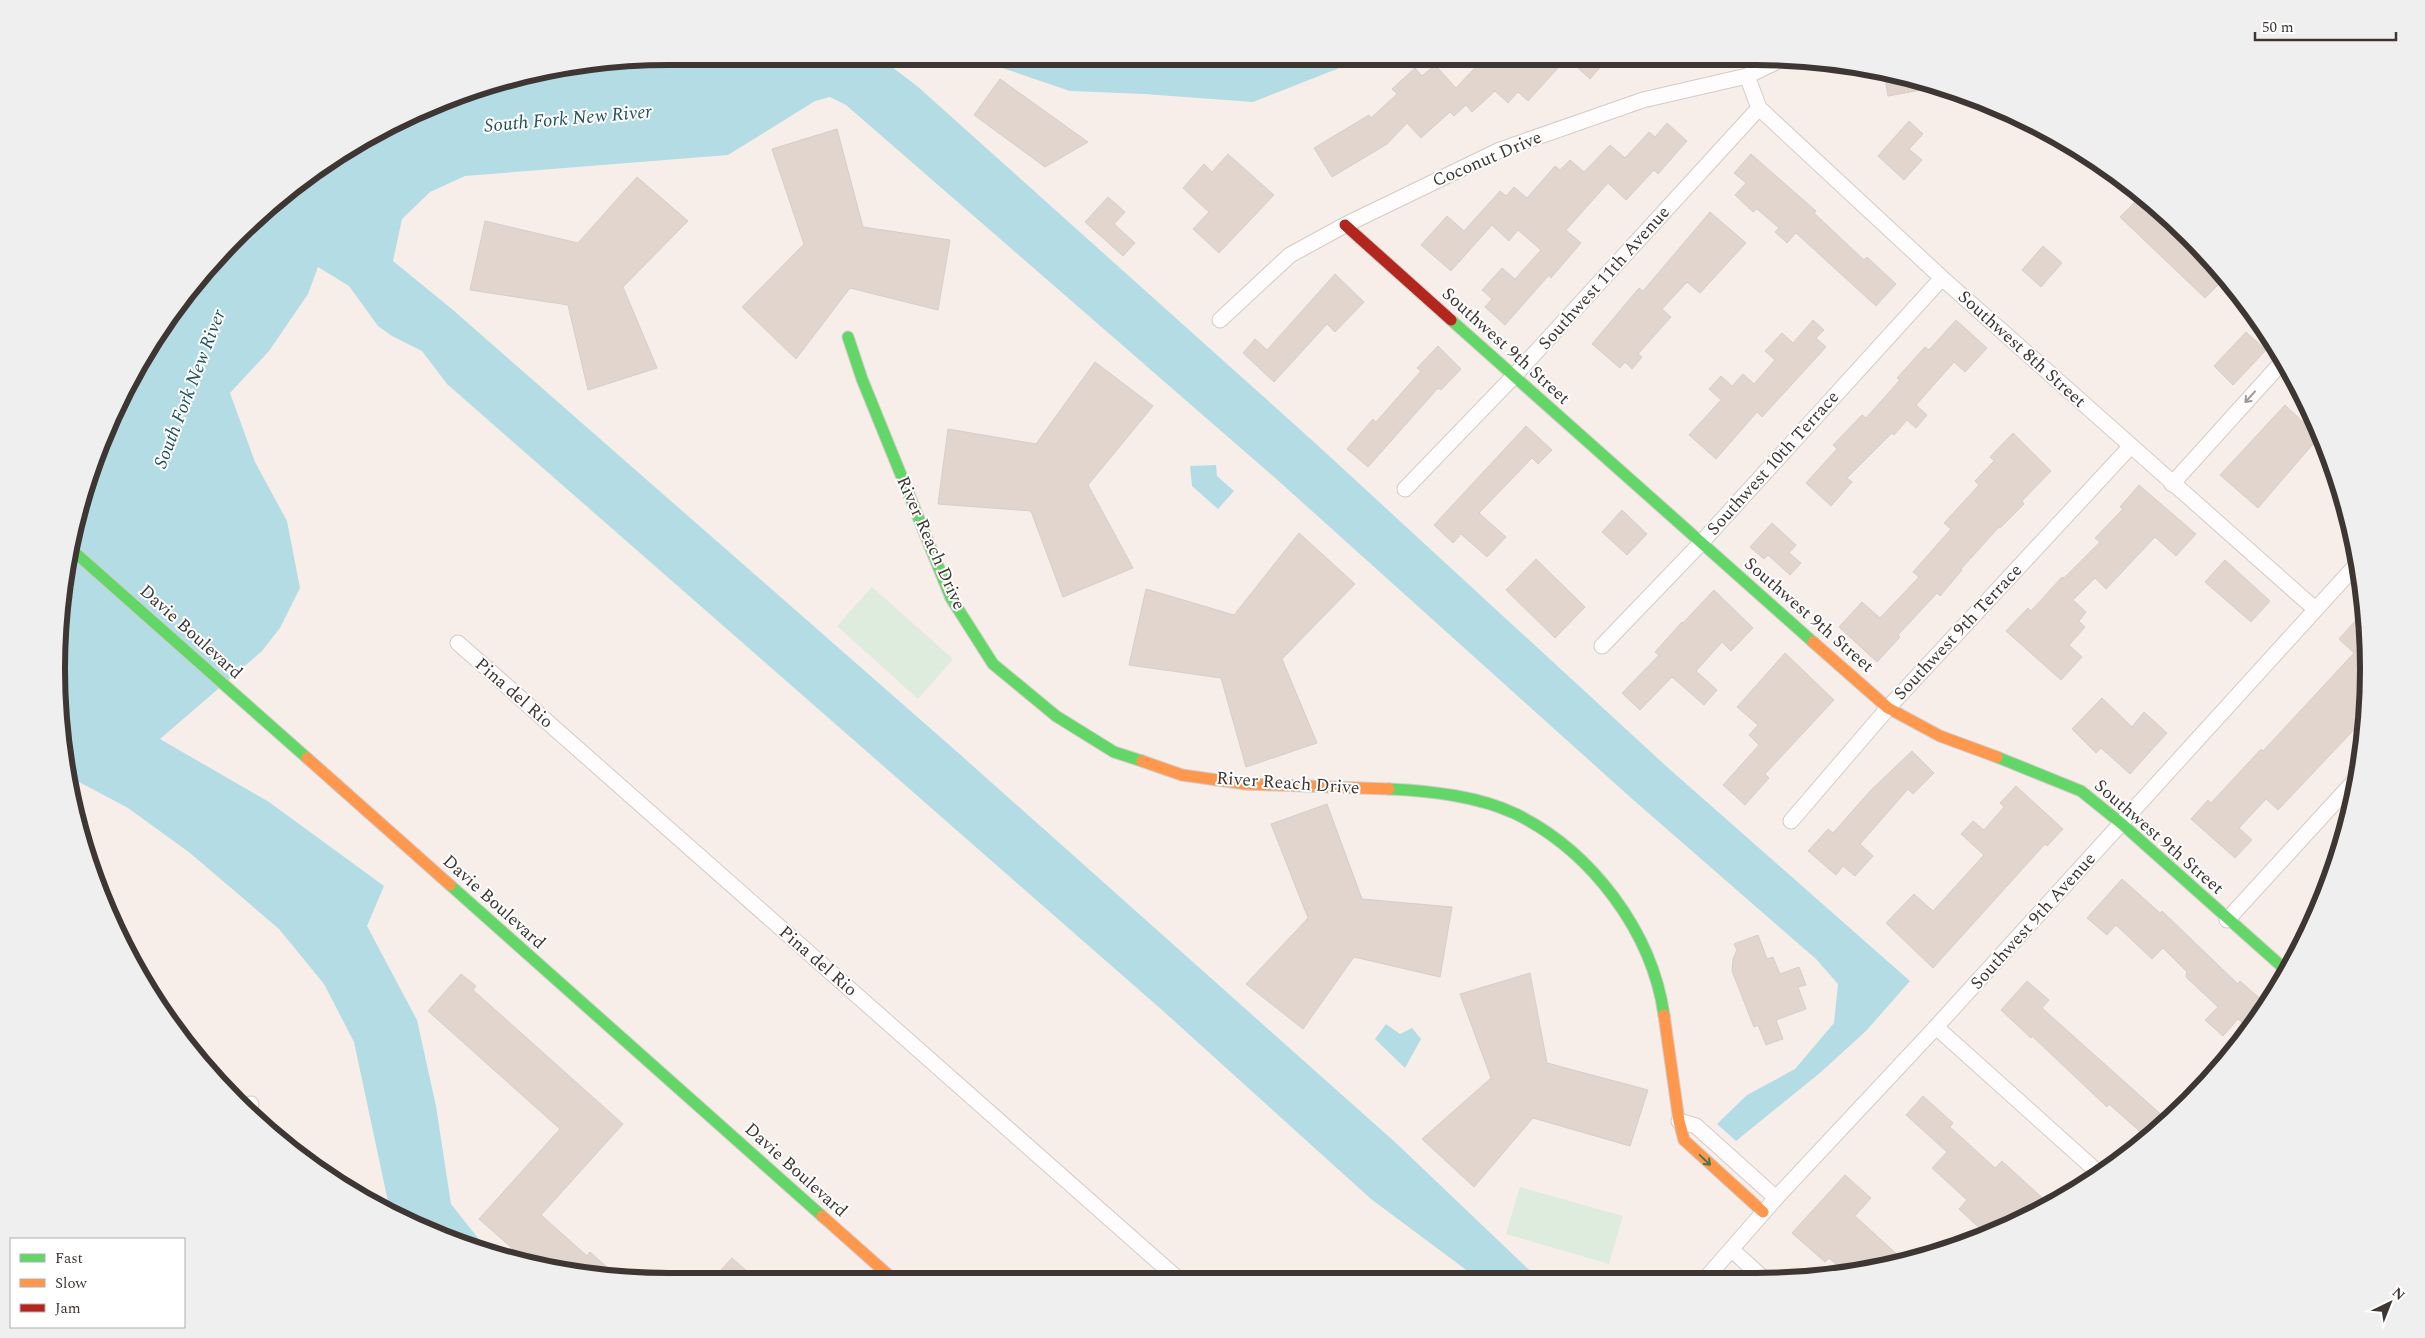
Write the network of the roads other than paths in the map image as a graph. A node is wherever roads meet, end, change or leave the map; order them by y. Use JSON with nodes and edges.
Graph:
{"nodes":[{"id":1,"x":1769,"y":65,"type":"edge"},
{"id":2,"x":1747,"y":76,"type":"junction"},
{"id":3,"x":1759,"y":108,"type":"junction"},
{"id":4,"x":1345,"y":225,"type":"junction"},
{"id":5,"x":1942,"y":278,"type":"junction"},
{"id":6,"x":1220,"y":320,"type":"dead end"},
{"id":7,"x":848,"y":337,"type":"dead end"},
{"id":8,"x":2278,"y":366,"type":"edge"},
{"id":9,"x":1514,"y":376,"type":"junction"},
{"id":10,"x":2130,"y":446,"type":"junction"},
{"id":11,"x":2172,"y":484,"type":"junction"},
{"id":12,"x":1405,"y":489,"type":"dead end"},
{"id":13,"x":1700,"y":544,"type":"junction"},
{"id":14,"x":76,"y":554,"type":"edge"},
{"id":15,"x":2351,"y":570,"type":"edge"},
{"id":16,"x":2315,"y":609,"type":"junction"},
{"id":17,"x":458,"y":643,"type":"dead end"},
{"id":18,"x":1602,"y":646,"type":"dead end"},
{"id":19,"x":1888,"y":708,"type":"junction"},
{"id":20,"x":2348,"y":788,"type":"edge"},
{"id":21,"x":1791,"y":821,"type":"dead end"},
{"id":22,"x":2122,"y":824,"type":"junction"},
{"id":23,"x":2227,"y":920,"type":"junction"},
{"id":24,"x":2281,"y":966,"type":"edge"},
{"id":25,"x":1936,"y":1027,"type":"junction"},
{"id":26,"x":1679,"y":1121,"type":"junction"},
{"id":27,"x":2095,"y":1169,"type":"edge"},
{"id":28,"x":1776,"y":1198,"type":"junction"},
{"id":29,"x":1763,"y":1212,"type":"junction"},
{"id":30,"x":1732,"y":1250,"type":"junction"},
{"id":31,"x":886,"y":1273,"type":"edge"},
{"id":32,"x":1171,"y":1273,"type":"edge"},
{"id":33,"x":1711,"y":1273,"type":"edge"},
{"id":34,"x":1758,"y":1273,"type":"edge"}],
"edges":[{"from":1,"to":2,"type":"street","name":"Coconut Drive"},
{"from":2,"to":3,"type":"street","name":"Southwest 8th Street"},
{"from":2,"to":4,"type":"street","name":"Coconut Drive"},
{"from":3,"to":5,"type":"street","name":"Southwest 8th Street"},
{"from":3,"to":9,"type":"street","name":"Southwest 11th Avenue"},
{"from":4,"to":6,"type":"street","name":"Coconut Drive"},
{"from":4,"to":9,"type":"street","name":"Southwest 9th Street"},
{"from":5,"to":10,"type":"street","name":"Southwest 8th Street"},
{"from":5,"to":13,"type":"street","name":"Southwest 10th Terrace"},
{"from":7,"to":26,"type":"street","name":"River Reach Drive"},
{"from":8,"to":11,"type":"street","one_way":true},
{"from":9,"to":12,"type":"street","name":"Southwest 11th Avenue"},
{"from":9,"to":13,"type":"street","name":"Southwest 9th Street"},
{"from":10,"to":11,"type":"street","name":"Southwest 8th Street"},
{"from":10,"to":19,"type":"street","name":"Southwest 9th Terrace"},
{"from":11,"to":16,"type":"street","name":"Southwest 8th Street"},
{"from":13,"to":18,"type":"street","name":"Southwest 10th Terrace"},
{"from":13,"to":19,"type":"street","name":"Southwest 9th Street"},
{"from":14,"to":31,"type":"street","name":"Davie Boulevard"},
{"from":15,"to":16,"type":"street","name":"Southwest 9th Avenue"},
{"from":16,"to":22,"type":"street","name":"Southwest 9th Avenue"},
{"from":17,"to":32,"type":"street","name":"Pina del Rio"},
{"from":19,"to":21,"type":"street","name":"Southwest 9th Terrace"},
{"from":19,"to":22,"type":"street","name":"Southwest 9th Street"},
{"from":20,"to":23,"type":"street"},
{"from":22,"to":23,"type":"street","name":"Southwest 9th Street"},
{"from":22,"to":25,"type":"street","name":"Southwest 9th Avenue"},
{"from":23,"to":24,"type":"street","name":"Southwest 9th Street"},
{"from":25,"to":27,"type":"street"},
{"from":25,"to":28,"type":"street","name":"Southwest 9th Avenue"},
{"from":26,"to":28,"type":"street"},
{"from":26,"to":29,"type":"street","name":"River Reach Drive","one_way":true},
{"from":28,"to":29,"type":"street","name":"Southwest 9th Avenue"},
{"from":29,"to":30,"type":"street","name":"Southwest 9th Avenue"},
{"from":30,"to":33,"type":"street","name":"Southwest 9th Avenue"},
{"from":30,"to":34,"type":"street"}]}
